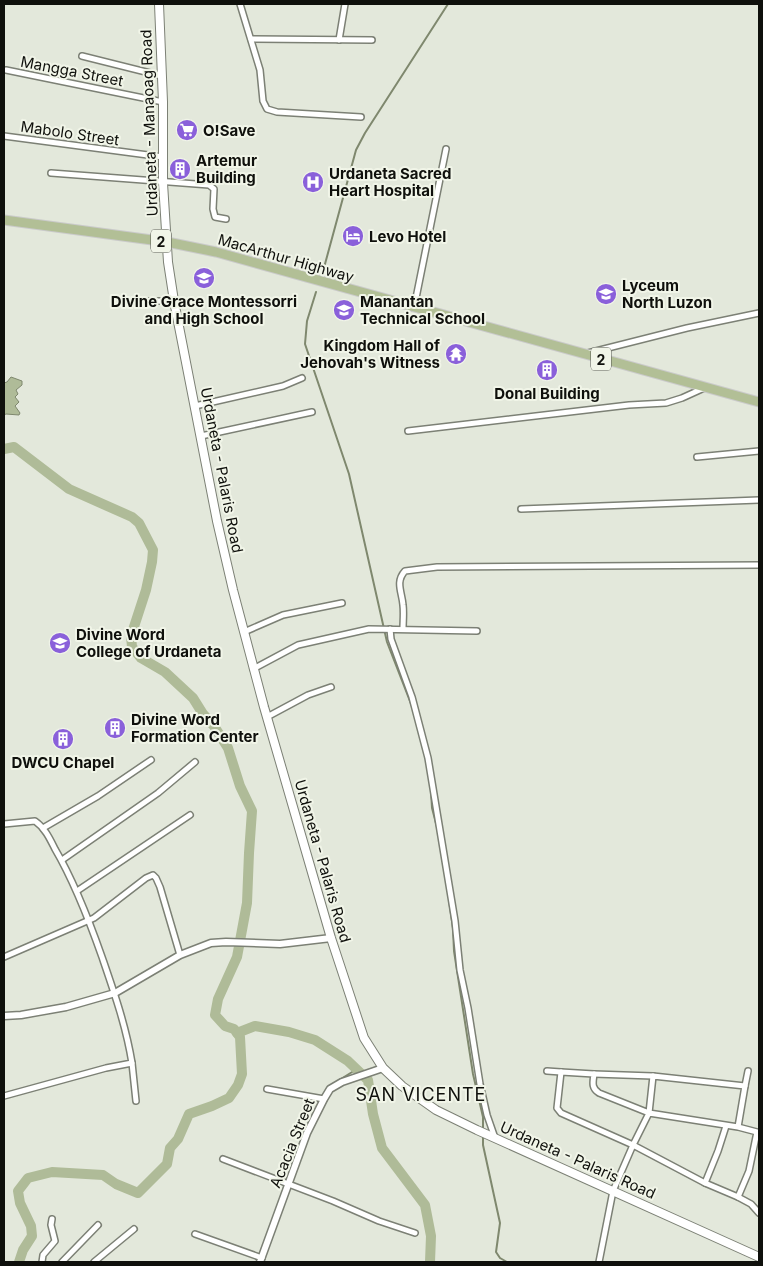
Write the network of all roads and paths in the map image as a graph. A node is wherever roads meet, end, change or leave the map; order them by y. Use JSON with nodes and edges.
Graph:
{"nodes":[{"id":1,"x":159,"y":4,"type":"edge"},
{"id":2,"x":240,"y":4,"type":"edge"},
{"id":3,"x":345,"y":4,"type":"edge"},
{"id":4,"x":250,"y":39,"type":"junction"},
{"id":5,"x":339,"y":40,"type":"junction"},
{"id":6,"x":372,"y":40,"type":"dead end"},
{"id":7,"x":82,"y":56,"type":"dead end"},
{"id":8,"x":6,"y":70,"type":"dead end"},
{"id":9,"x":162,"y":76,"type":"junction"},
{"id":10,"x":163,"y":102,"type":"junction"},
{"id":11,"x":361,"y":117,"type":"dead end"},
{"id":12,"x":4,"y":136,"type":"edge"},
{"id":13,"x":446,"y":149,"type":"dead end"},
{"id":14,"x":163,"y":157,"type":"junction"},
{"id":15,"x":51,"y":173,"type":"dead end"},
{"id":16,"x":163,"y":183,"type":"junction"},
{"id":17,"x":226,"y":219,"type":"dead end"},
{"id":18,"x":4,"y":220,"type":"edge"},
{"id":19,"x":167,"y":242,"type":"junction"},
{"id":20,"x":139,"y":301,"type":"dead end"},
{"id":21,"x":174,"y":301,"type":"junction"},
{"id":22,"x":414,"y":308,"type":"junction"},
{"id":23,"x":759,"y":313,"type":"edge"},
{"id":24,"x":585,"y":354,"type":"junction"},
{"id":25,"x":302,"y":378,"type":"dead end"},
{"id":26,"x":705,"y":388,"type":"junction"},
{"id":27,"x":759,"y":402,"type":"edge"},
{"id":28,"x":195,"y":406,"type":"junction"},
{"id":29,"x":312,"y":412,"type":"dead end"},
{"id":30,"x":408,"y":431,"type":"dead end"},
{"id":31,"x":201,"y":436,"type":"junction"},
{"id":32,"x":759,"y":451,"type":"edge"},
{"id":33,"x":697,"y":458,"type":"dead end"},
{"id":34,"x":759,"y":500,"type":"edge"},
{"id":35,"x":521,"y":509,"type":"dead end"},
{"id":36,"x":759,"y":565,"type":"edge"},
{"id":37,"x":342,"y":603,"type":"dead end"},
{"id":38,"x":388,"y":629,"type":"junction"},
{"id":39,"x":403,"y":629,"type":"junction"},
{"id":40,"x":477,"y":631,"type":"dead end"},
{"id":41,"x":244,"y":632,"type":"junction"},
{"id":42,"x":253,"y":669,"type":"junction"},
{"id":43,"x":331,"y":687,"type":"dead end"},
{"id":44,"x":267,"y":717,"type":"junction"},
{"id":45,"x":151,"y":760,"type":"dead end"},
{"id":46,"x":195,"y":762,"type":"dead end"},
{"id":47,"x":190,"y":815,"type":"dead end"},
{"id":48,"x":4,"y":824,"type":"edge"},
{"id":49,"x":43,"y":828,"type":"junction"},
{"id":50,"x":62,"y":860,"type":"junction"},
{"id":51,"x":77,"y":891,"type":"junction"},
{"id":52,"x":89,"y":921,"type":"junction"},
{"id":53,"x":331,"y":938,"type":"junction"},
{"id":54,"x":180,"y":955,"type":"junction"},
{"id":55,"x":4,"y":957,"type":"edge"},
{"id":56,"x":115,"y":993,"type":"junction"},
{"id":57,"x":4,"y":1016,"type":"edge"},
{"id":58,"x":132,"y":1063,"type":"junction"},
{"id":59,"x":383,"y":1068,"type":"junction"},
{"id":60,"x":547,"y":1071,"type":"dead end"},
{"id":61,"x":748,"y":1071,"type":"dead end"},
{"id":62,"x":561,"y":1072,"type":"junction"},
{"id":63,"x":594,"y":1074,"type":"junction"},
{"id":64,"x":653,"y":1076,"type":"junction"},
{"id":65,"x":745,"y":1086,"type":"junction"},
{"id":66,"x":267,"y":1089,"type":"dead end"},
{"id":67,"x":4,"y":1096,"type":"edge"},
{"id":68,"x":324,"y":1099,"type":"junction"},
{"id":69,"x":136,"y":1101,"type":"dead end"},
{"id":70,"x":649,"y":1113,"type":"junction"},
{"id":71,"x":726,"y":1126,"type":"junction"},
{"id":72,"x":738,"y":1127,"type":"junction"},
{"id":73,"x":758,"y":1133,"type":"edge"},
{"id":74,"x":492,"y":1136,"type":"junction"},
{"id":75,"x":633,"y":1145,"type":"junction"},
{"id":76,"x":223,"y":1159,"type":"dead end"},
{"id":77,"x":705,"y":1183,"type":"junction"},
{"id":78,"x":288,"y":1185,"type":"junction"},
{"id":79,"x":613,"y":1191,"type":"junction"},
{"id":80,"x":738,"y":1197,"type":"junction"},
{"id":81,"x":759,"y":1214,"type":"edge"},
{"id":82,"x":52,"y":1219,"type":"dead end"},
{"id":83,"x":98,"y":1225,"type":"dead end"},
{"id":84,"x":134,"y":1229,"type":"dead end"},
{"id":85,"x":415,"y":1233,"type":"dead end"},
{"id":86,"x":195,"y":1234,"type":"dead end"},
{"id":87,"x":759,"y":1257,"type":"edge"},
{"id":88,"x":261,"y":1260,"type":"edge"},
{"id":89,"x":42,"y":1262,"type":"edge"},
{"id":90,"x":62,"y":1262,"type":"edge"},
{"id":91,"x":94,"y":1262,"type":"edge"},
{"id":92,"x":599,"y":1262,"type":"edge"}],
"edges":[{"from":1,"to":9,"type":"main road","name":"Urdaneta - Manaoag Road"},
{"from":2,"to":4,"type":"street"},
{"from":3,"to":5,"type":"street"},
{"from":4,"to":5,"type":"street"},
{"from":4,"to":11,"type":"street"},
{"from":5,"to":6,"type":"street"},
{"from":7,"to":9,"type":"street"},
{"from":8,"to":10,"type":"street","name":"Mangga Street"},
{"from":9,"to":10,"type":"main road","name":"Urdaneta - Manaoag Road"},
{"from":10,"to":14,"type":"main road","name":"Urdaneta - Manaoag Road"},
{"from":12,"to":14,"type":"street","name":"Mabolo Street"},
{"from":13,"to":22,"type":"street"},
{"from":14,"to":16,"type":"main road","name":"Urdaneta - Manaoag Road"},
{"from":15,"to":16,"type":"street"},
{"from":16,"to":17,"type":"street"},
{"from":16,"to":19,"type":"main road","name":"Urdaneta - Manaoag Road"},
{"from":18,"to":19,"type":"main road","name":"MacArthur Highway","number":"2"},
{"from":19,"to":21,"type":"main road","name":"Urdaneta - Palaris Road"},
{"from":19,"to":22,"type":"main road","name":"MacArthur Highway","number":"2"},
{"from":20,"to":21,"type":"street"},
{"from":21,"to":28,"type":"main road","name":"Urdaneta - Palaris Road"},
{"from":22,"to":24,"type":"main road","name":"MacArthur Highway","number":"2"},
{"from":23,"to":24,"type":"street"},
{"from":24,"to":26,"type":"main road","name":"MacArthur Highway","number":"2"},
{"from":25,"to":28,"type":"street"},
{"from":26,"to":27,"type":"main road","name":"MacArthur Highway","number":"2"},
{"from":26,"to":30,"type":"street"},
{"from":28,"to":31,"type":"main road","name":"Urdaneta - Palaris Road"},
{"from":29,"to":31,"type":"street"},
{"from":31,"to":41,"type":"main road","name":"Urdaneta - Palaris Road"},
{"from":32,"to":33,"type":"street"},
{"from":34,"to":35,"type":"street"},
{"from":36,"to":39,"type":"street"},
{"from":37,"to":41,"type":"street"},
{"from":38,"to":39,"type":"street"},
{"from":38,"to":42,"type":"street"},
{"from":38,"to":74,"type":"street"},
{"from":39,"to":40,"type":"street"},
{"from":41,"to":42,"type":"main road","name":"Urdaneta - Palaris Road"},
{"from":42,"to":44,"type":"main road","name":"Urdaneta - Palaris Road"},
{"from":43,"to":44,"type":"street"},
{"from":44,"to":53,"type":"main road","name":"Urdaneta - Palaris Road"},
{"from":45,"to":49,"type":"street"},
{"from":46,"to":50,"type":"street"},
{"from":47,"to":51,"type":"street"},
{"from":48,"to":49,"type":"street"},
{"from":49,"to":50,"type":"street"},
{"from":50,"to":51,"type":"street"},
{"from":51,"to":52,"type":"street"},
{"from":52,"to":54,"type":"street"},
{"from":52,"to":55,"type":"street"},
{"from":52,"to":56,"type":"street"},
{"from":53,"to":54,"type":"street"},
{"from":53,"to":59,"type":"main road","name":"Urdaneta - Palaris Road"},
{"from":54,"to":56,"type":"street"},
{"from":56,"to":57,"type":"street"},
{"from":56,"to":58,"type":"street"},
{"from":58,"to":67,"type":"street"},
{"from":58,"to":69,"type":"street"},
{"from":59,"to":68,"type":"street","name":"Acacia Street"},
{"from":59,"to":74,"type":"main road","name":"Urdaneta - Palaris Road"},
{"from":60,"to":62,"type":"street"},
{"from":61,"to":65,"type":"street"},
{"from":62,"to":63,"type":"street"},
{"from":62,"to":75,"type":"street"},
{"from":63,"to":64,"type":"street"},
{"from":63,"to":70,"type":"street"},
{"from":64,"to":65,"type":"street"},
{"from":64,"to":70,"type":"street"},
{"from":65,"to":72,"type":"street"},
{"from":66,"to":68,"type":"street"},
{"from":68,"to":78,"type":"street","name":"Acacia Street"},
{"from":70,"to":71,"type":"street"},
{"from":70,"to":75,"type":"street"},
{"from":71,"to":72,"type":"street"},
{"from":71,"to":77,"type":"street"},
{"from":72,"to":73,"type":"street"},
{"from":73,"to":80,"type":"street"},
{"from":74,"to":79,"type":"main road","name":"Urdaneta - Palaris Road"},
{"from":75,"to":77,"type":"street"},
{"from":75,"to":79,"type":"street"},
{"from":76,"to":78,"type":"street"},
{"from":77,"to":80,"type":"street"},
{"from":78,"to":85,"type":"street"},
{"from":78,"to":88,"type":"street","name":"Acacia Street"},
{"from":79,"to":87,"type":"main road","name":"Urdaneta - Palaris Road"},
{"from":79,"to":92,"type":"street"},
{"from":80,"to":81,"type":"street"},
{"from":82,"to":89,"type":"street"},
{"from":83,"to":90,"type":"street"},
{"from":84,"to":91,"type":"street"},
{"from":86,"to":88,"type":"street"}]}
